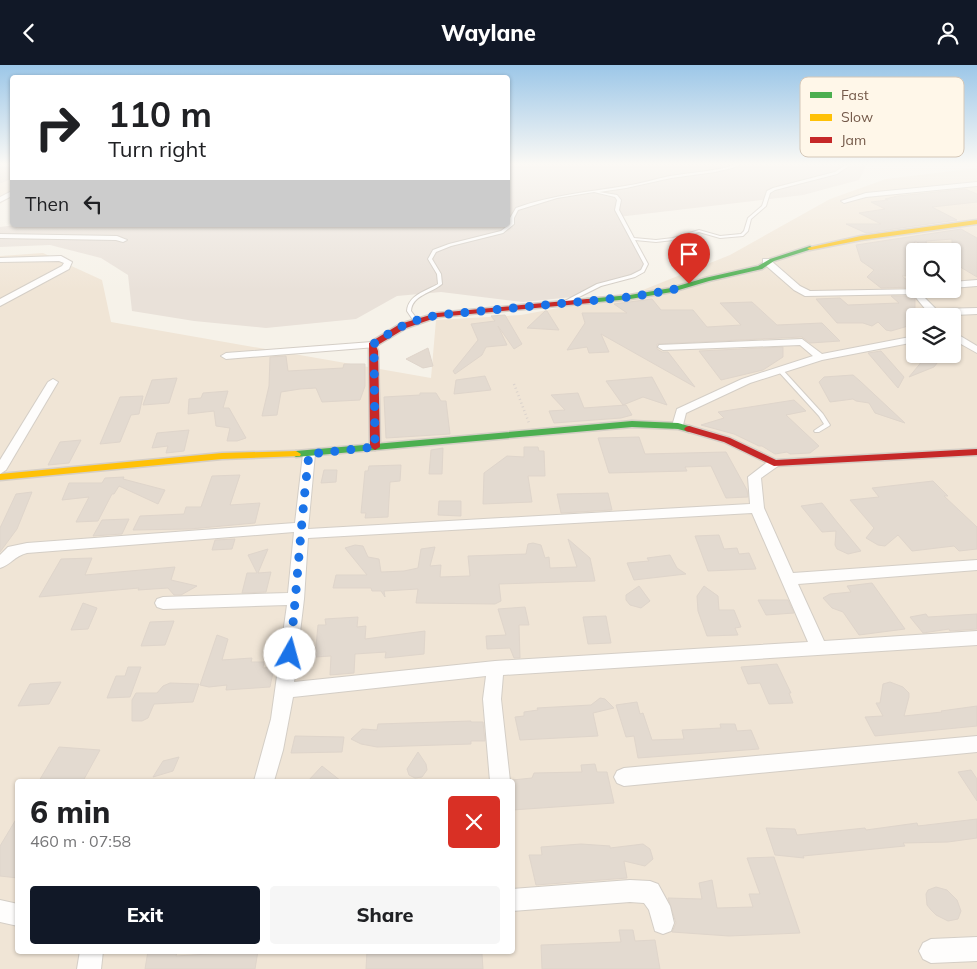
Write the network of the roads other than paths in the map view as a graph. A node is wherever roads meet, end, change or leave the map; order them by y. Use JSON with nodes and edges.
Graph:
{"nodes":[{"id":1,"x":524,"y":206,"type":"edge"},
{"id":2,"x":618,"y":206,"type":"edge"},
{"id":3,"x":764,"y":206,"type":"edge"},
{"id":4,"x":977,"y":222,"type":"edge"},
{"id":5,"x":510,"y":226,"type":"edge"},
{"id":6,"x":508,"y":227,"type":"edge"},
{"id":7,"x":0,"y":236,"type":"edge"},
{"id":8,"x":633,"y":239,"type":"junction"},
{"id":9,"x":123,"y":240,"type":"dead end"},
{"id":10,"x":0,"y":260,"type":"edge"},
{"id":11,"x":766,"y":261,"type":"junction"},
{"id":12,"x":977,"y":283,"type":"edge"},
{"id":13,"x":961,"y":284,"type":"edge"},
{"id":14,"x":906,"y":290,"type":"edge"},
{"id":15,"x":919,"y":298,"type":"edge"},
{"id":16,"x":0,"y":303,"type":"edge"},
{"id":17,"x":565,"y":303,"type":"junction"},
{"id":18,"x":929,"y":308,"type":"edge"},
{"id":19,"x":977,"y":311,"type":"edge"},
{"id":20,"x":961,"y":312,"type":"edge"},
{"id":21,"x":415,"y":319,"type":"junction"},
{"id":22,"x":961,"y":340,"type":"edge"},
{"id":23,"x":906,"y":341,"type":"edge"},
{"id":24,"x":372,"y":345,"type":"junction"},
{"id":25,"x":663,"y":347,"type":"dead end"},
{"id":26,"x":977,"y":350,"type":"edge"},
{"id":27,"x":226,"y":355,"type":"dead end"},
{"id":28,"x":820,"y":357,"type":"junction"},
{"id":29,"x":780,"y":370,"type":"junction"},
{"id":30,"x":53,"y":382,"type":"dead end"},
{"id":31,"x":678,"y":426,"type":"junction"},
{"id":32,"x":817,"y":431,"type":"dead end"},
{"id":33,"x":375,"y":447,"type":"junction"},
{"id":34,"x":977,"y":452,"type":"edge"},
{"id":35,"x":309,"y":454,"type":"junction"},
{"id":36,"x":774,"y":463,"type":"junction"},
{"id":37,"x":0,"y":470,"type":"edge"},
{"id":38,"x":0,"y":477,"type":"edge"},
{"id":39,"x":757,"y":508,"type":"junction"},
{"id":40,"x":300,"y":530,"type":"junction"},
{"id":41,"x":0,"y":563,"type":"edge"},
{"id":42,"x":977,"y":565,"type":"edge"},
{"id":43,"x":789,"y":579,"type":"junction"},
{"id":44,"x":296,"y":599,"type":"junction"},
{"id":45,"x":163,"y":603,"type":"dead end"},
{"id":46,"x":977,"y":638,"type":"edge"},
{"id":47,"x":820,"y":648,"type":"junction"},
{"id":48,"x":495,"y":668,"type":"junction"},
{"id":49,"x":285,"y":691,"type":"junction"},
{"id":50,"x":977,"y":744,"type":"edge"},
{"id":51,"x":624,"y":777,"type":"dead end"},
{"id":52,"x":265,"y":779,"type":"edge"},
{"id":53,"x":500,"y":779,"type":"edge"},
{"id":54,"x":515,"y":901,"type":"edge"},
{"id":55,"x":0,"y":911,"type":"edge"},
{"id":56,"x":15,"y":914,"type":"edge"},
{"id":57,"x":663,"y":923,"type":"dead end"},
{"id":58,"x":977,"y":949,"type":"edge"},
{"id":59,"x":931,"y":951,"type":"dead end"},
{"id":60,"x":92,"y":954,"type":"edge"},
{"id":61,"x":89,"y":969,"type":"edge"}],
"edges":[{"from":1,"to":5,"type":"lane"},
{"from":2,"to":8,"type":"lane"},
{"from":3,"to":8,"type":"lane"},
{"from":4,"to":11,"type":"street"},
{"from":6,"to":21,"type":"lane"},
{"from":7,"to":9,"type":"street"},
{"from":8,"to":17,"type":"lane"},
{"from":10,"to":16,"type":"street"},
{"from":11,"to":14,"type":"street"},
{"from":11,"to":17,"type":"street"},
{"from":12,"to":13,"type":"street"},
{"from":15,"to":18,"type":"street"},
{"from":17,"to":21,"type":"street"},
{"from":19,"to":20,"type":"street"},
{"from":21,"to":24,"type":"street"},
{"from":22,"to":26,"type":"street"},
{"from":23,"to":28,"type":"street"},
{"from":24,"to":27,"type":"street"},
{"from":24,"to":33,"type":"street"},
{"from":25,"to":28,"type":"street"},
{"from":28,"to":29,"type":"street"},
{"from":29,"to":31,"type":"street"},
{"from":29,"to":32,"type":"lane"},
{"from":30,"to":37,"type":"street"},
{"from":31,"to":33,"type":"street"},
{"from":31,"to":36,"type":"street"},
{"from":33,"to":35,"type":"street"},
{"from":34,"to":36,"type":"street"},
{"from":35,"to":38,"type":"street"},
{"from":35,"to":40,"type":"street"},
{"from":36,"to":39,"type":"street"},
{"from":39,"to":40,"type":"street"},
{"from":39,"to":43,"type":"street"},
{"from":40,"to":41,"type":"street"},
{"from":40,"to":44,"type":"street"},
{"from":42,"to":43,"type":"street"},
{"from":43,"to":47,"type":"street"},
{"from":44,"to":45,"type":"street"},
{"from":44,"to":49,"type":"street"},
{"from":46,"to":47,"type":"street"},
{"from":47,"to":48,"type":"street"},
{"from":48,"to":49,"type":"street"},
{"from":48,"to":53,"type":"street"},
{"from":49,"to":52,"type":"street"},
{"from":50,"to":51,"type":"street"},
{"from":54,"to":57,"type":"street"},
{"from":55,"to":56,"type":"street"},
{"from":58,"to":59,"type":"street"},
{"from":60,"to":61,"type":"street"}]}
